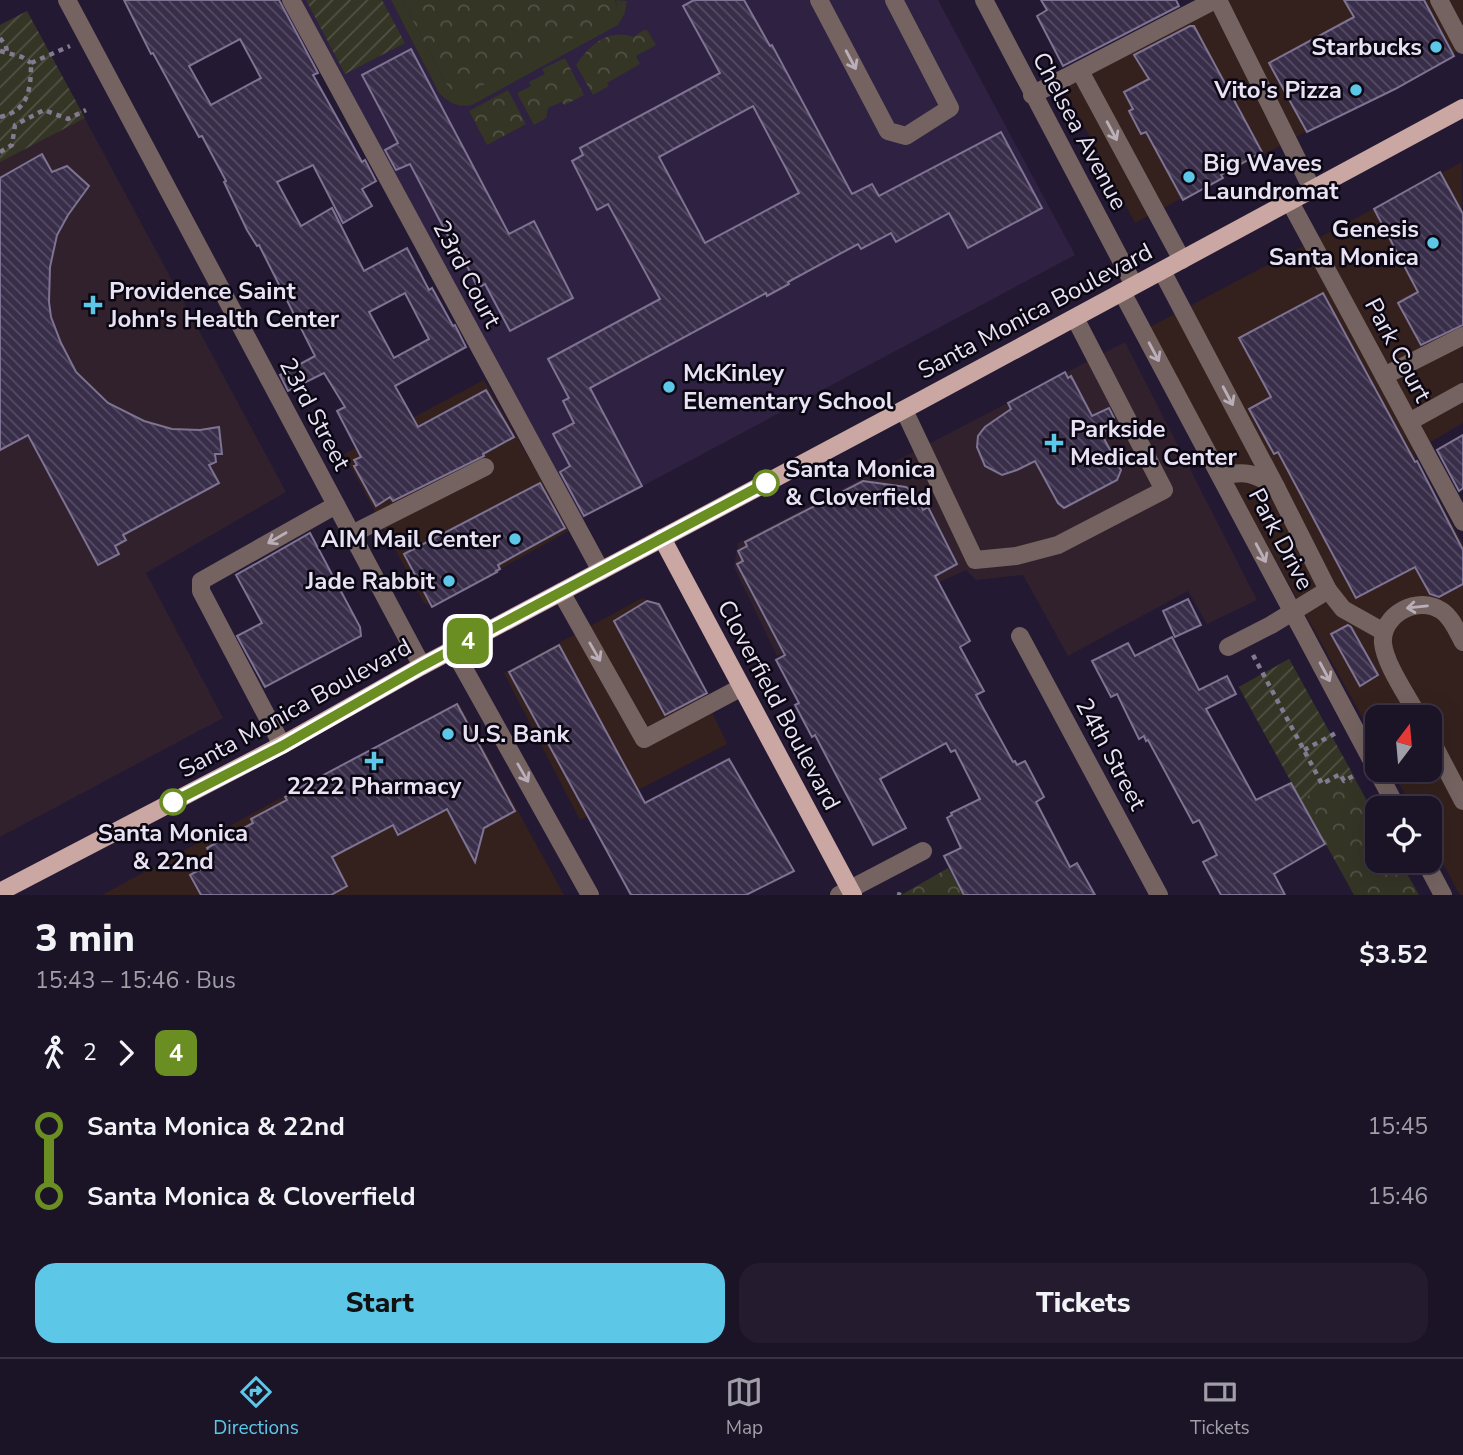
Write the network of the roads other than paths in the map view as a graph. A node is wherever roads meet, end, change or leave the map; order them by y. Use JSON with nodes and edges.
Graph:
{"nodes":[{"id":1,"x":67,"y":0,"type":"edge"},
{"id":2,"x":291,"y":0,"type":"edge"},
{"id":3,"x":819,"y":0,"type":"edge"},
{"id":4,"x":894,"y":0,"type":"edge"},
{"id":5,"x":984,"y":0,"type":"edge"},
{"id":6,"x":1217,"y":0,"type":"edge"},
{"id":7,"x":1440,"y":0,"type":"edge"},
{"id":8,"x":1463,"y":46,"type":"edge"},
{"id":9,"x":1080,"y":71,"type":"junction"},
{"id":10,"x":1032,"y":95,"type":"junction"},
{"id":11,"x":1463,"y":108,"type":"edge"},
{"id":12,"x":1312,"y":190,"type":"junction"},
{"id":13,"x":1290,"y":202,"type":"junction"},
{"id":14,"x":1182,"y":260,"type":"junction"},
{"id":15,"x":1161,"y":271,"type":"junction"},
{"id":16,"x":1128,"y":288,"type":"junction"},
{"id":17,"x":1075,"y":318,"type":"junction"},
{"id":18,"x":1463,"y":336,"type":"edge"},
{"id":19,"x":1384,"y":376,"type":"junction"},
{"id":20,"x":1463,"y":392,"type":"edge"},
{"id":21,"x":904,"y":410,"type":"junction"},
{"id":22,"x":1409,"y":422,"type":"junction"},
{"id":23,"x":485,"y":467,"type":"dead end"},
{"id":24,"x":1221,"y":477,"type":"junction"},
{"id":25,"x":1276,"y":487,"type":"junction"},
{"id":26,"x":336,"y":505,"type":"junction"},
{"id":27,"x":1463,"y":522,"type":"edge"},
{"id":28,"x":352,"y":534,"type":"junction"},
{"id":29,"x":662,"y":538,"type":"junction"},
{"id":30,"x":601,"y":571,"type":"junction"},
{"id":31,"x":1328,"y":590,"type":"junction"},
{"id":32,"x":561,"y":592,"type":"junction"},
{"id":33,"x":1293,"y":612,"type":"junction"},
{"id":34,"x":1384,"y":632,"type":"junction"},
{"id":35,"x":1020,"y":636,"type":"dead end"},
{"id":36,"x":1463,"y":642,"type":"edge"},
{"id":37,"x":1236,"y":643,"type":"road end"},
{"id":38,"x":453,"y":649,"type":"junction"},
{"id":39,"x":422,"y":666,"type":"junction"},
{"id":40,"x":742,"y":687,"type":"junction"},
{"id":41,"x":1412,"y":705,"type":"edge"},
{"id":42,"x":282,"y":746,"type":"junction"},
{"id":43,"x":1442,"y":761,"type":"edge"},
{"id":44,"x":1391,"y":796,"type":"edge"},
{"id":45,"x":1463,"y":801,"type":"edge"},
{"id":46,"x":923,"y":851,"type":"dead end"},
{"id":47,"x":1431,"y":873,"type":"edge"},
{"id":48,"x":0,"y":892,"type":"edge"},
{"id":49,"x":847,"y":893,"type":"edge"},
{"id":50,"x":590,"y":895,"type":"edge"},
{"id":51,"x":1159,"y":895,"type":"edge"},
{"id":52,"x":1443,"y":895,"type":"edge"}],
"edges":[{"from":1,"to":26,"type":"street","name":"23rd Street"},
{"from":2,"to":30,"type":"street","name":"23rd Court"},
{"from":3,"to":4,"type":"street","one_way":true},
{"from":5,"to":10,"type":"street","name":"Chelsea Avenue"},
{"from":6,"to":9,"type":"street"},
{"from":6,"to":12,"type":"street"},
{"from":7,"to":8,"type":"street"},
{"from":9,"to":10,"type":"street"},
{"from":9,"to":14,"type":"street","one_way":true},
{"from":10,"to":16,"type":"street","name":"Chelsea Avenue"},
{"from":11,"to":12,"type":"main road","name":"Santa Monica Boulevard"},
{"from":12,"to":13,"type":"main road","name":"Santa Monica Boulevard"},
{"from":13,"to":14,"type":"main road","name":"Santa Monica Boulevard"},
{"from":13,"to":19,"type":"street","name":"Park Court"},
{"from":14,"to":15,"type":"main road","name":"Santa Monica Boulevard"},
{"from":15,"to":16,"type":"main road","name":"Santa Monica Boulevard"},
{"from":15,"to":25,"type":"street","one_way":true},
{"from":16,"to":17,"type":"main road","name":"Santa Monica Boulevard"},
{"from":16,"to":24,"type":"street","name":"Park Drive","one_way":true},
{"from":17,"to":21,"type":"main road","name":"Santa Monica Boulevard"},
{"from":17,"to":21,"type":"street"},
{"from":18,"to":19,"type":"street"},
{"from":19,"to":22,"type":"street","name":"Park Court"},
{"from":20,"to":22,"type":"street"},
{"from":21,"to":29,"type":"main road","name":"Santa Monica Boulevard"},
{"from":22,"to":27,"type":"street","name":"Park Court"},
{"from":23,"to":28,"type":"street"},
{"from":24,"to":25,"type":"street"},
{"from":24,"to":33,"type":"street","name":"Park Drive","one_way":true},
{"from":25,"to":31,"type":"street"},
{"from":26,"to":28,"type":"street","name":"23rd Street"},
{"from":26,"to":42,"type":"street","one_way":true},
{"from":28,"to":39,"type":"street","name":"23rd Street"},
{"from":29,"to":30,"type":"main road","name":"Santa Monica Boulevard"},
{"from":29,"to":40,"type":"main road","name":"Cloverfield Boulevard"},
{"from":30,"to":32,"type":"main road","name":"Santa Monica Boulevard"},
{"from":31,"to":33,"type":"street"},
{"from":31,"to":34,"type":"street"},
{"from":32,"to":38,"type":"main road","name":"Santa Monica Boulevard"},
{"from":32,"to":40,"type":"street","one_way":true},
{"from":33,"to":37,"type":"street"},
{"from":33,"to":44,"type":"street","name":"Park Drive","one_way":true},
{"from":36,"to":34,"type":"street","one_way":true},
{"from":34,"to":41,"type":"street"},
{"from":35,"to":51,"type":"street","name":"24th Street"},
{"from":38,"to":39,"type":"main road","name":"Santa Monica Boulevard"},
{"from":38,"to":50,"type":"street","one_way":true},
{"from":39,"to":42,"type":"main road","name":"Santa Monica Boulevard"},
{"from":40,"to":49,"type":"main road","name":"Cloverfield Boulevard"},
{"from":42,"to":48,"type":"main road","name":"Santa Monica Boulevard"},
{"from":43,"to":45,"type":"street"},
{"from":46,"to":49,"type":"street"},
{"from":47,"to":52,"type":"street"}]}
